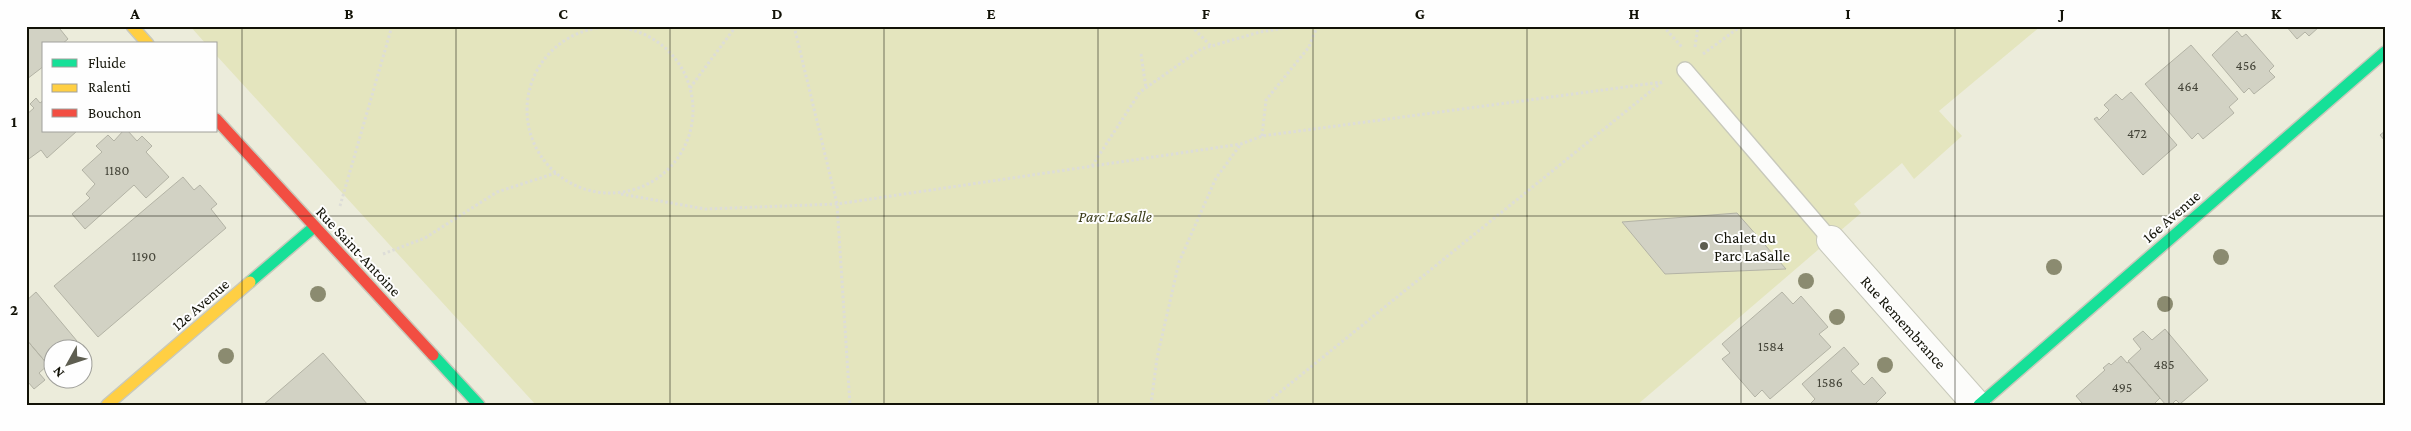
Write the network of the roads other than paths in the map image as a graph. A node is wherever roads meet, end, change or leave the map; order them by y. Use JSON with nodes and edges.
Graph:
{"nodes":[{"id":1,"x":132,"y":26,"type":"edge"},
{"id":2,"x":146,"y":42,"type":"edge"},
{"id":3,"x":2385,"y":52,"type":"edge"},
{"id":4,"x":1690,"y":65,"type":"road end"},
{"id":5,"x":218,"y":121,"type":"edge"},
{"id":6,"x":314,"y":227,"type":"junction"},
{"id":7,"x":1831,"y":240,"type":"joint"},
{"id":8,"x":107,"y":405,"type":"edge"},
{"id":9,"x":479,"y":405,"type":"edge"},
{"id":10,"x":1978,"y":405,"type":"edge"}],
"edges":[{"from":1,"to":2,"type":"street"},
{"from":3,"to":10,"type":"street","name":"16e Avenue"},
{"from":4,"to":7,"type":"lane"},
{"from":5,"to":6,"type":"street","name":"Rue Saint-Antoine"},
{"from":6,"to":8,"type":"street","name":"12e Avenue"},
{"from":6,"to":9,"type":"street","name":"Rue Saint-Antoine"},
{"from":7,"to":10,"type":"street","name":"Rue Remembrance"}]}
